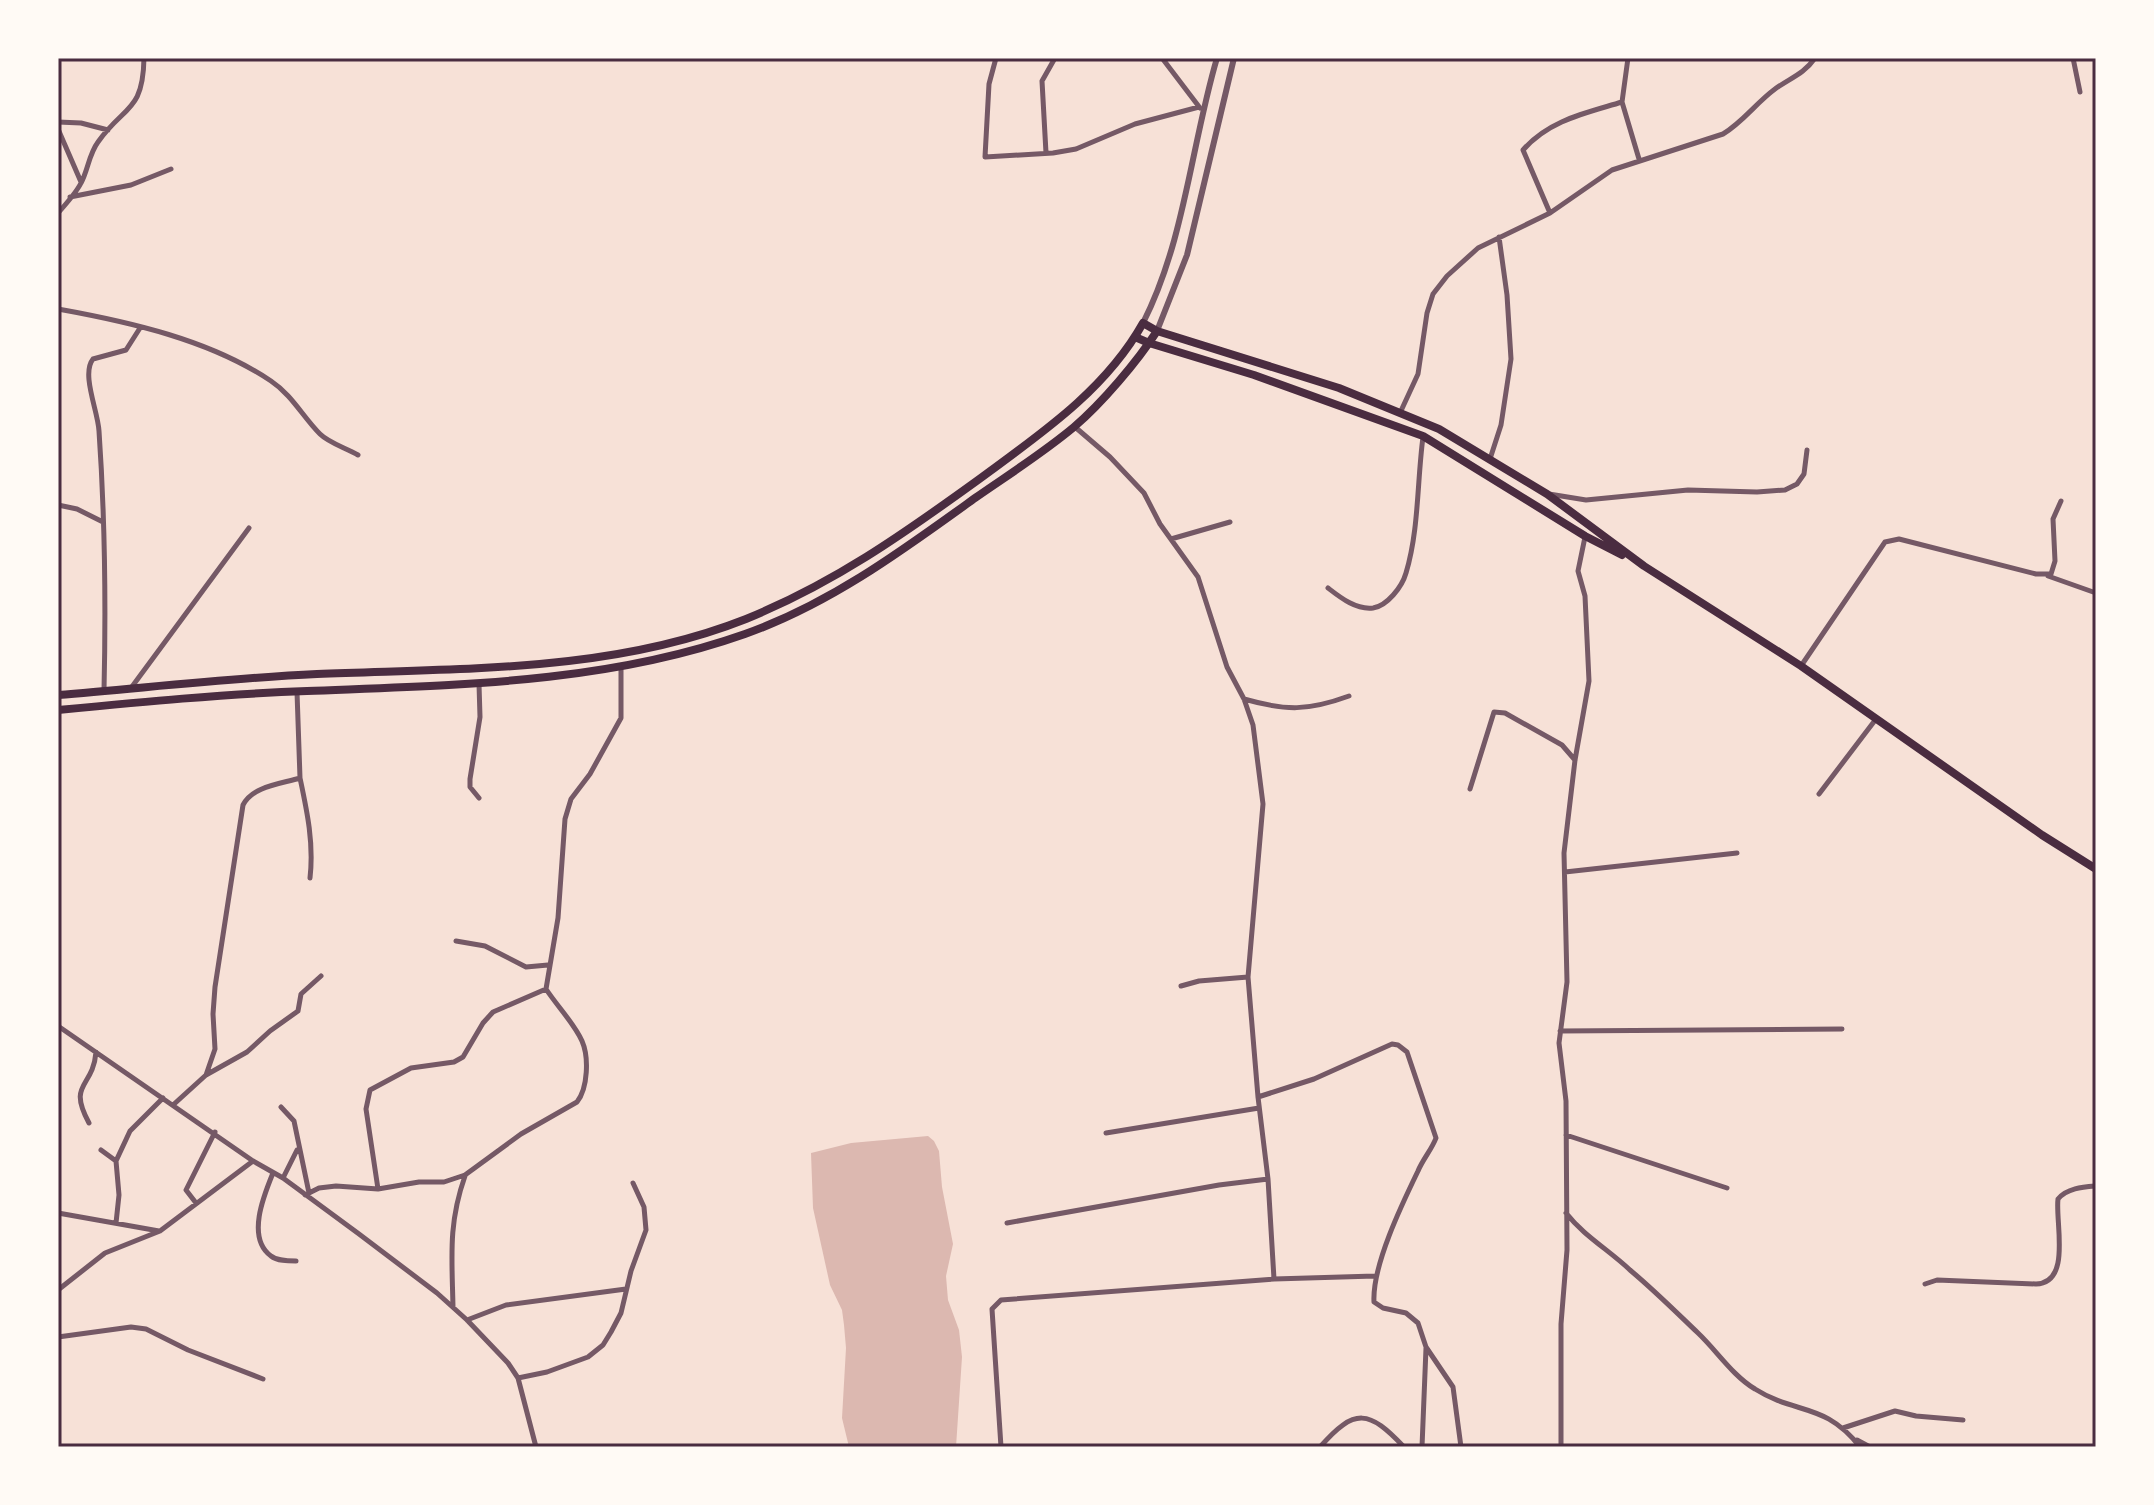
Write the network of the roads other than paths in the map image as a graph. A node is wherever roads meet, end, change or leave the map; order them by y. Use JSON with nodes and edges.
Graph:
{"nodes":[{"id":1,"x":144,"y":58,"type":"edge"},
{"id":2,"x":996,"y":58,"type":"edge"},
{"id":3,"x":1055,"y":58,"type":"edge"},
{"id":4,"x":1162,"y":58,"type":"edge"},
{"id":5,"x":1217,"y":58,"type":"edge"},
{"id":6,"x":1234,"y":58,"type":"edge"},
{"id":7,"x":1628,"y":58,"type":"edge"},
{"id":8,"x":1815,"y":58,"type":"edge"},
{"id":9,"x":2073,"y":58,"type":"edge"},
{"id":10,"x":2080,"y":92,"type":"dead end"},
{"id":11,"x":1622,"y":102,"type":"junction"},
{"id":12,"x":1201,"y":109,"type":"junction"},
{"id":13,"x":58,"y":122,"type":"edge"},
{"id":14,"x":58,"y":129,"type":"edge"},
{"id":15,"x":108,"y":130,"type":"junction"},
{"id":16,"x":1046,"y":153,"type":"junction"},
{"id":17,"x":1639,"y":159,"type":"junction"},
{"id":18,"x":171,"y":169,"type":"dead end"},
{"id":19,"x":81,"y":183,"type":"junction"},
{"id":20,"x":70,"y":197,"type":"junction"},
{"id":21,"x":58,"y":213,"type":"edge"},
{"id":22,"x":1550,"y":213,"type":"junction"},
{"id":23,"x":1499,"y":237,"type":"junction"},
{"id":24,"x":58,"y":309,"type":"edge"},
{"id":25,"x":1143,"y":323,"type":"junction"},
{"id":26,"x":140,"y":328,"type":"junction"},
{"id":27,"x":1157,"y":331,"type":"junction"},
{"id":28,"x":1135,"y":337,"type":"junction"},
{"id":29,"x":1149,"y":343,"type":"junction"},
{"id":30,"x":1400,"y":413,"type":"junction"},
{"id":31,"x":1074,"y":427,"type":"junction"},
{"id":32,"x":1423,"y":436,"type":"junction"},
{"id":33,"x":1807,"y":450,"type":"dead end"},
{"id":34,"x":358,"y":455,"type":"dead end"},
{"id":35,"x":1490,"y":459,"type":"junction"},
{"id":36,"x":1547,"y":494,"type":"junction"},
{"id":37,"x":2061,"y":501,"type":"dead end"},
{"id":38,"x":58,"y":505,"type":"edge"},
{"id":39,"x":103,"y":522,"type":"junction"},
{"id":40,"x":1230,"y":522,"type":"dead end"},
{"id":41,"x":249,"y":528,"type":"dead end"},
{"id":42,"x":1585,"y":536,"type":"junction"},
{"id":43,"x":1171,"y":539,"type":"junction"},
{"id":44,"x":1644,"y":566,"type":"junction"},
{"id":45,"x":2045,"y":575,"type":"junction"},
{"id":46,"x":1328,"y":588,"type":"dead end"},
{"id":47,"x":2096,"y":593,"type":"edge"},
{"id":48,"x":1801,"y":666,"type":"junction"},
{"id":49,"x":621,"y":667,"type":"junction"},
{"id":50,"x":479,"y":684,"type":"junction"},
{"id":51,"x":131,"y":688,"type":"junction"},
{"id":52,"x":104,"y":691,"type":"junction"},
{"id":53,"x":297,"y":691,"type":"junction"},
{"id":54,"x":58,"y":695,"type":"edge"},
{"id":55,"x":1349,"y":696,"type":"dead end"},
{"id":56,"x":1244,"y":699,"type":"junction"},
{"id":57,"x":58,"y":710,"type":"edge"},
{"id":58,"x":1876,"y":718,"type":"junction"},
{"id":59,"x":1580,"y":737,"type":"junction"},
{"id":60,"x":1562,"y":745,"type":"junction"},
{"id":61,"x":1575,"y":760,"type":"junction"},
{"id":62,"x":300,"y":778,"type":"junction"},
{"id":63,"x":1470,"y":789,"type":"dead end"},
{"id":64,"x":1819,"y":794,"type":"dead end"},
{"id":65,"x":479,"y":798,"type":"dead end"},
{"id":66,"x":1737,"y":853,"type":"dead end"},
{"id":67,"x":2096,"y":869,"type":"edge"},
{"id":68,"x":1565,"y":872,"type":"junction"},
{"id":69,"x":310,"y":878,"type":"dead end"},
{"id":70,"x":456,"y":941,"type":"dead end"},
{"id":71,"x":548,"y":965,"type":"junction"},
{"id":72,"x":321,"y":976,"type":"dead end"},
{"id":73,"x":1248,"y":977,"type":"junction"},
{"id":74,"x":1181,"y":986,"type":"dead end"},
{"id":75,"x":546,"y":989,"type":"junction"},
{"id":76,"x":58,"y":1026,"type":"edge"},
{"id":77,"x":1842,"y":1029,"type":"dead end"},
{"id":78,"x":1560,"y":1031,"type":"junction"},
{"id":79,"x":96,"y":1051,"type":"junction"},
{"id":80,"x":206,"y":1075,"type":"junction"},
{"id":81,"x":1258,"y":1097,"type":"junction"},
{"id":82,"x":163,"y":1098,"type":"junction"},
{"id":83,"x":173,"y":1105,"type":"junction"},
{"id":84,"x":281,"y":1107,"type":"dead end"},
{"id":85,"x":1259,"y":1108,"type":"junction"},
{"id":86,"x":89,"y":1123,"type":"dead end"},
{"id":87,"x":215,"y":1132,"type":"junction"},
{"id":88,"x":1106,"y":1133,"type":"dead end"},
{"id":89,"x":1566,"y":1135,"type":"junction"},
{"id":90,"x":298,"y":1149,"type":"junction"},
{"id":91,"x":101,"y":1150,"type":"dead end"},
{"id":92,"x":116,"y":1161,"type":"junction"},
{"id":93,"x":253,"y":1161,"type":"junction"},
{"id":94,"x":273,"y":1173,"type":"junction"},
{"id":95,"x":465,"y":1175,"type":"junction"},
{"id":96,"x":283,"y":1178,"type":"junction"},
{"id":97,"x":1268,"y":1179,"type":"junction"},
{"id":98,"x":633,"y":1183,"type":"dead end"},
{"id":99,"x":2096,"y":1186,"type":"edge"},
{"id":100,"x":1727,"y":1188,"type":"dead end"},
{"id":101,"x":378,"y":1189,"type":"junction"},
{"id":102,"x":307,"y":1194,"type":"junction"},
{"id":103,"x":196,"y":1203,"type":"junction"},
{"id":104,"x":1566,"y":1212,"type":"junction"},
{"id":105,"x":58,"y":1213,"type":"edge"},
{"id":106,"x":116,"y":1223,"type":"junction"},
{"id":107,"x":1007,"y":1223,"type":"dead end"},
{"id":108,"x":160,"y":1231,"type":"junction"},
{"id":109,"x":296,"y":1261,"type":"dead end"},
{"id":110,"x":1375,"y":1276,"type":"junction"},
{"id":111,"x":1274,"y":1279,"type":"junction"},
{"id":112,"x":1925,"y":1284,"type":"dead end"},
{"id":113,"x":626,"y":1289,"type":"junction"},
{"id":114,"x":58,"y":1290,"type":"edge"},
{"id":115,"x":453,"y":1307,"type":"junction"},
{"id":116,"x":467,"y":1320,"type":"junction"},
{"id":117,"x":58,"y":1337,"type":"edge"},
{"id":118,"x":1426,"y":1347,"type":"junction"},
{"id":119,"x":518,"y":1378,"type":"junction"},
{"id":120,"x":263,"y":1379,"type":"dead end"},
{"id":121,"x":1963,"y":1420,"type":"dead end"},
{"id":122,"x":1843,"y":1428,"type":"junction"},
{"id":123,"x":1853,"y":1438,"type":"junction"},
{"id":124,"x":536,"y":1447,"type":"edge"},
{"id":125,"x":1001,"y":1447,"type":"edge"},
{"id":126,"x":1320,"y":1447,"type":"edge"},
{"id":127,"x":1404,"y":1447,"type":"edge"},
{"id":128,"x":1422,"y":1447,"type":"edge"},
{"id":129,"x":1461,"y":1447,"type":"edge"},
{"id":130,"x":1561,"y":1447,"type":"edge"},
{"id":131,"x":1860,"y":1447,"type":"edge"},
{"id":132,"x":1870,"y":1447,"type":"edge"}],
"edges":[{"from":1,"to":15,"type":"street"},
{"from":2,"to":16,"type":"street"},
{"from":3,"to":16,"type":"street"},
{"from":4,"to":12,"type":"street"},
{"from":5,"to":12,"type":"street"},
{"from":6,"to":27,"type":"street"},
{"from":7,"to":11,"type":"street"},
{"from":8,"to":17,"type":"street"},
{"from":9,"to":10,"type":"street"},
{"from":11,"to":17,"type":"street"},
{"from":11,"to":22,"type":"street"},
{"from":12,"to":16,"type":"street"},
{"from":12,"to":25,"type":"street"},
{"from":13,"to":15,"type":"street"},
{"from":14,"to":19,"type":"street"},
{"from":15,"to":19,"type":"street"},
{"from":17,"to":22,"type":"street"},
{"from":18,"to":20,"type":"street"},
{"from":19,"to":20,"type":"street"},
{"from":20,"to":21,"type":"street"},
{"from":22,"to":23,"type":"street"},
{"from":23,"to":30,"type":"street"},
{"from":23,"to":35,"type":"street"},
{"from":24,"to":26,"type":"street"},
{"from":25,"to":27,"type":"main road"},
{"from":25,"to":28,"type":"main road"},
{"from":26,"to":34,"type":"street"},
{"from":26,"to":39,"type":"street"},
{"from":27,"to":29,"type":"main road"},
{"from":27,"to":30,"type":"main road"},
{"from":28,"to":29,"type":"main road"},
{"from":28,"to":51,"type":"main road"},
{"from":29,"to":31,"type":"main road"},
{"from":29,"to":32,"type":"main road"},
{"from":30,"to":35,"type":"main road"},
{"from":31,"to":43,"type":"street"},
{"from":31,"to":49,"type":"main road"},
{"from":32,"to":42,"type":"main road"},
{"from":32,"to":46,"type":"street"},
{"from":33,"to":36,"type":"street"},
{"from":35,"to":36,"type":"main road"},
{"from":36,"to":44,"type":"main road"},
{"from":37,"to":45,"type":"street"},
{"from":38,"to":39,"type":"street"},
{"from":39,"to":52,"type":"street"},
{"from":40,"to":43,"type":"street"},
{"from":41,"to":51,"type":"street"},
{"from":42,"to":44,"type":"main road"},
{"from":42,"to":59,"type":"street"},
{"from":43,"to":56,"type":"street"},
{"from":44,"to":48,"type":"main road"},
{"from":45,"to":47,"type":"street"},
{"from":45,"to":48,"type":"street"},
{"from":48,"to":58,"type":"main road"},
{"from":49,"to":50,"type":"main road"},
{"from":49,"to":71,"type":"street"},
{"from":50,"to":53,"type":"main road"},
{"from":50,"to":65,"type":"street"},
{"from":51,"to":52,"type":"main road"},
{"from":52,"to":54,"type":"main road"},
{"from":53,"to":57,"type":"main road"},
{"from":53,"to":62,"type":"street"},
{"from":55,"to":56,"type":"street"},
{"from":56,"to":73,"type":"street"},
{"from":58,"to":64,"type":"street"},
{"from":58,"to":67,"type":"main road"},
{"from":59,"to":60,"type":"street"},
{"from":59,"to":61,"type":"street"},
{"from":60,"to":61,"type":"street"},
{"from":60,"to":63,"type":"street"},
{"from":61,"to":68,"type":"street"},
{"from":62,"to":69,"type":"street"},
{"from":62,"to":80,"type":"street"},
{"from":66,"to":68,"type":"street"},
{"from":68,"to":78,"type":"street"},
{"from":70,"to":71,"type":"street"},
{"from":71,"to":75,"type":"street"},
{"from":72,"to":80,"type":"street"},
{"from":73,"to":74,"type":"street"},
{"from":73,"to":81,"type":"street"},
{"from":75,"to":95,"type":"street"},
{"from":75,"to":101,"type":"street"},
{"from":76,"to":79,"type":"street"},
{"from":77,"to":78,"type":"street"},
{"from":78,"to":89,"type":"street"},
{"from":79,"to":82,"type":"street"},
{"from":79,"to":86,"type":"street"},
{"from":80,"to":83,"type":"street"},
{"from":81,"to":85,"type":"street"},
{"from":81,"to":110,"type":"street"},
{"from":82,"to":83,"type":"street"},
{"from":82,"to":92,"type":"street"},
{"from":83,"to":87,"type":"street"},
{"from":84,"to":90,"type":"street"},
{"from":85,"to":88,"type":"street"},
{"from":85,"to":97,"type":"street"},
{"from":87,"to":93,"type":"street"},
{"from":87,"to":103,"type":"street"},
{"from":89,"to":100,"type":"street"},
{"from":89,"to":104,"type":"street"},
{"from":90,"to":96,"type":"street"},
{"from":90,"to":102,"type":"street"},
{"from":91,"to":92,"type":"street"},
{"from":92,"to":106,"type":"street"},
{"from":93,"to":94,"type":"street"},
{"from":93,"to":103,"type":"street"},
{"from":94,"to":96,"type":"street"},
{"from":94,"to":109,"type":"street"},
{"from":95,"to":101,"type":"street"},
{"from":95,"to":115,"type":"street"},
{"from":96,"to":102,"type":"street"},
{"from":97,"to":107,"type":"street"},
{"from":97,"to":111,"type":"street"},
{"from":98,"to":113,"type":"street"},
{"from":99,"to":112,"type":"street"},
{"from":101,"to":102,"type":"street"},
{"from":102,"to":115,"type":"street"},
{"from":103,"to":108,"type":"street"},
{"from":104,"to":122,"type":"street"},
{"from":104,"to":130,"type":"street"},
{"from":105,"to":106,"type":"street"},
{"from":106,"to":108,"type":"street"},
{"from":108,"to":114,"type":"street"},
{"from":110,"to":111,"type":"street"},
{"from":110,"to":118,"type":"street"},
{"from":111,"to":125,"type":"street"},
{"from":113,"to":116,"type":"street"},
{"from":113,"to":119,"type":"street"},
{"from":115,"to":116,"type":"street"},
{"from":116,"to":119,"type":"street"},
{"from":117,"to":120,"type":"street"},
{"from":118,"to":128,"type":"street"},
{"from":118,"to":129,"type":"street"},
{"from":119,"to":124,"type":"street"},
{"from":121,"to":122,"type":"street"},
{"from":122,"to":123,"type":"street"},
{"from":123,"to":131,"type":"street"},
{"from":123,"to":132,"type":"street"},
{"from":126,"to":127,"type":"street"}]}
